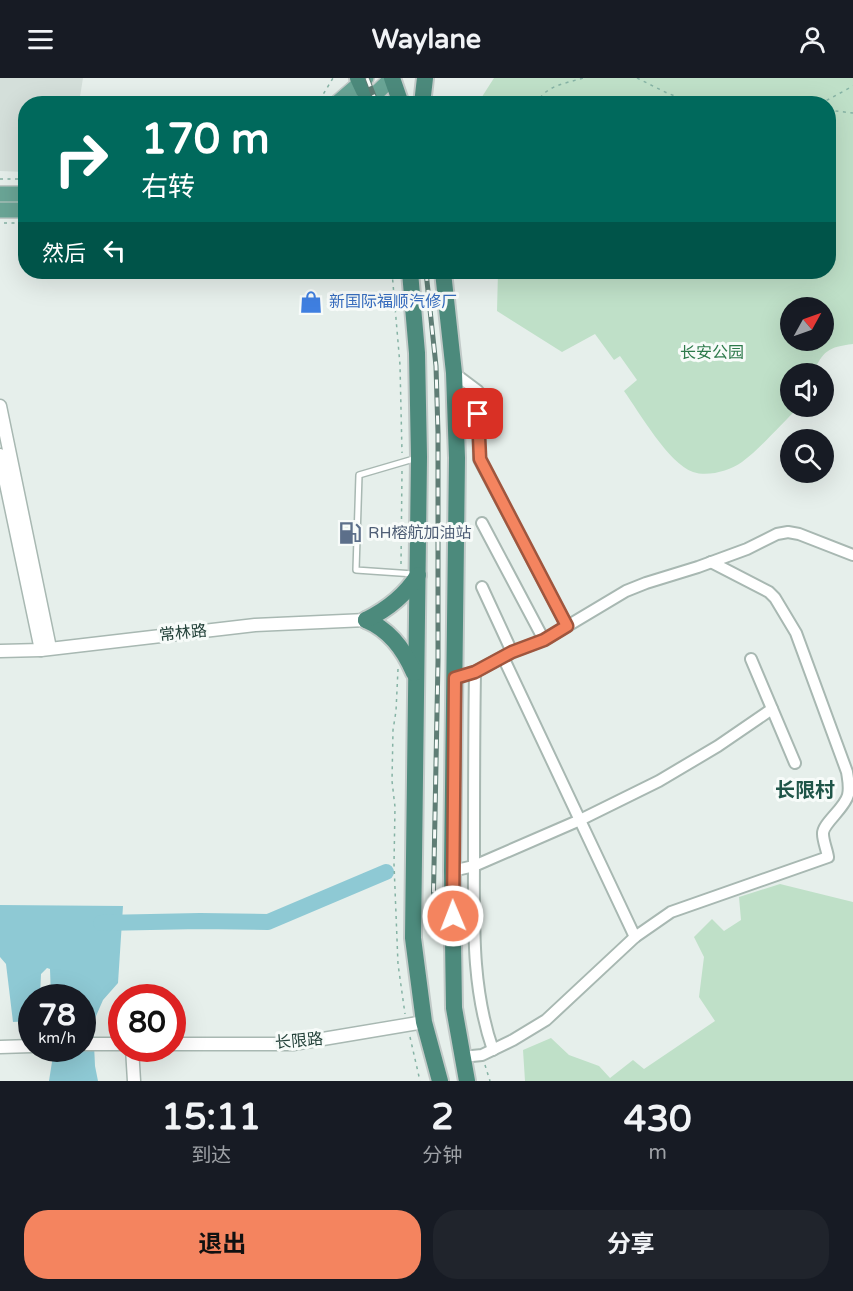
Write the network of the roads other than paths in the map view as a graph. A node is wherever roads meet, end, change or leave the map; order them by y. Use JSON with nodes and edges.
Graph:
{"nodes":[{"id":1,"x":392,"y":78,"type":"edge"},
{"id":2,"x":425,"y":78,"type":"edge"},
{"id":3,"x":361,"y":80,"type":"edge"},
{"id":4,"x":344,"y":96,"type":"edge"},
{"id":5,"x":366,"y":96,"type":"edge"},
{"id":6,"x":374,"y":96,"type":"edge"},
{"id":7,"x":398,"y":96,"type":"edge"},
{"id":8,"x":423,"y":96,"type":"edge"},
{"id":9,"x":0,"y":194,"type":"edge"},
{"id":10,"x":18,"y":194,"type":"edge"},
{"id":11,"x":0,"y":210,"type":"edge"},
{"id":12,"x":18,"y":210,"type":"edge"},
{"id":13,"x":411,"y":279,"type":"edge"},
{"id":14,"x":444,"y":279,"type":"edge"},
{"id":15,"x":454,"y":373,"type":"junction"},
{"id":16,"x":0,"y":406,"type":"edge"},
{"id":17,"x":0,"y":456,"type":"edge"},
{"id":18,"x":419,"y":457,"type":"junction"},
{"id":19,"x":482,"y":522,"type":"dead end"},
{"id":20,"x":853,"y":555,"type":"edge"},
{"id":21,"x":711,"y":562,"type":"junction"},
{"id":22,"x":418,"y":575,"type":"junction"},
{"id":23,"x":482,"y":587,"type":"dead end"},
{"id":24,"x":366,"y":620,"type":"junction"},
{"id":25,"x":567,"y":626,"type":"junction"},
{"id":26,"x":544,"y":640,"type":"junction"},
{"id":27,"x":45,"y":649,"type":"junction"},
{"id":28,"x":0,"y":651,"type":"edge"},
{"id":29,"x":507,"y":654,"type":"junction"},
{"id":30,"x":751,"y":659,"type":"dead end"},
{"id":31,"x":475,"y":672,"type":"junction"},
{"id":32,"x":455,"y":678,"type":"junction"},
{"id":33,"x":416,"y":680,"type":"junction"},
{"id":34,"x":772,"y":710,"type":"junction"},
{"id":35,"x":795,"y":763,"type":"dead end"},
{"id":36,"x":580,"y":820,"type":"junction"},
{"id":37,"x":474,"y":867,"type":"junction"},
{"id":38,"x":452,"y":871,"type":"junction"},
{"id":39,"x":635,"y":937,"type":"junction"},
{"id":40,"x":416,"y":1024,"type":"junction"},
{"id":41,"x":186,"y":1044,"type":"edge"},
{"id":42,"x":18,"y":1046,"type":"edge"},
{"id":43,"x":0,"y":1047,"type":"edge"},
{"id":44,"x":493,"y":1050,"type":"junction"},
{"id":45,"x":462,"y":1057,"type":"junction"},
{"id":46,"x":133,"y":1062,"type":"edge"},
{"id":47,"x":134,"y":1081,"type":"edge"},
{"id":48,"x":440,"y":1081,"type":"edge"},
{"id":49,"x":467,"y":1081,"type":"edge"}],
"edges":[{"from":1,"to":6,"type":"main road"},
{"from":1,"to":7,"type":"highway"},
{"from":2,"to":8,"type":"highway"},
{"from":3,"to":4,"type":"main road"},
{"from":3,"to":5,"type":"highway"},
{"from":9,"to":10,"type":"main road"},
{"from":11,"to":12,"type":"main road"},
{"from":13,"to":18,"type":"highway"},
{"from":14,"to":15,"type":"highway"},
{"from":15,"to":25,"type":"street"},
{"from":15,"to":32,"type":"highway"},
{"from":16,"to":27,"type":"street"},
{"from":17,"to":27,"type":"street"},
{"from":18,"to":22,"type":"highway"},
{"from":18,"to":22,"type":"lane"},
{"from":19,"to":26,"type":"street"},
{"from":20,"to":21,"type":"street"},
{"from":21,"to":25,"type":"street"},
{"from":21,"to":39,"type":"street"},
{"from":22,"to":24,"type":"highway"},
{"from":22,"to":33,"type":"highway"},
{"from":23,"to":29,"type":"street"},
{"from":24,"to":27,"type":"street","name":"常林路"},
{"from":24,"to":33,"type":"highway"},
{"from":25,"to":26,"type":"street"},
{"from":26,"to":29,"type":"street"},
{"from":27,"to":28,"type":"street","name":"常林路"},
{"from":29,"to":31,"type":"street"},
{"from":29,"to":36,"type":"street"},
{"from":30,"to":34,"type":"street"},
{"from":31,"to":32,"type":"street"},
{"from":31,"to":37,"type":"street"},
{"from":32,"to":38,"type":"highway"},
{"from":33,"to":40,"type":"highway"},
{"from":34,"to":35,"type":"street"},
{"from":34,"to":36,"type":"street"},
{"from":36,"to":37,"type":"street"},
{"from":36,"to":39,"type":"street"},
{"from":37,"to":38,"type":"street"},
{"from":37,"to":44,"type":"street"},
{"from":38,"to":45,"type":"highway"},
{"from":39,"to":44,"type":"street"},
{"from":40,"to":41,"type":"street","name":"长限路"},
{"from":40,"to":48,"type":"highway"},
{"from":42,"to":43,"type":"street"},
{"from":44,"to":45,"type":"street"},
{"from":45,"to":49,"type":"highway"},
{"from":46,"to":47,"type":"street"}]}
